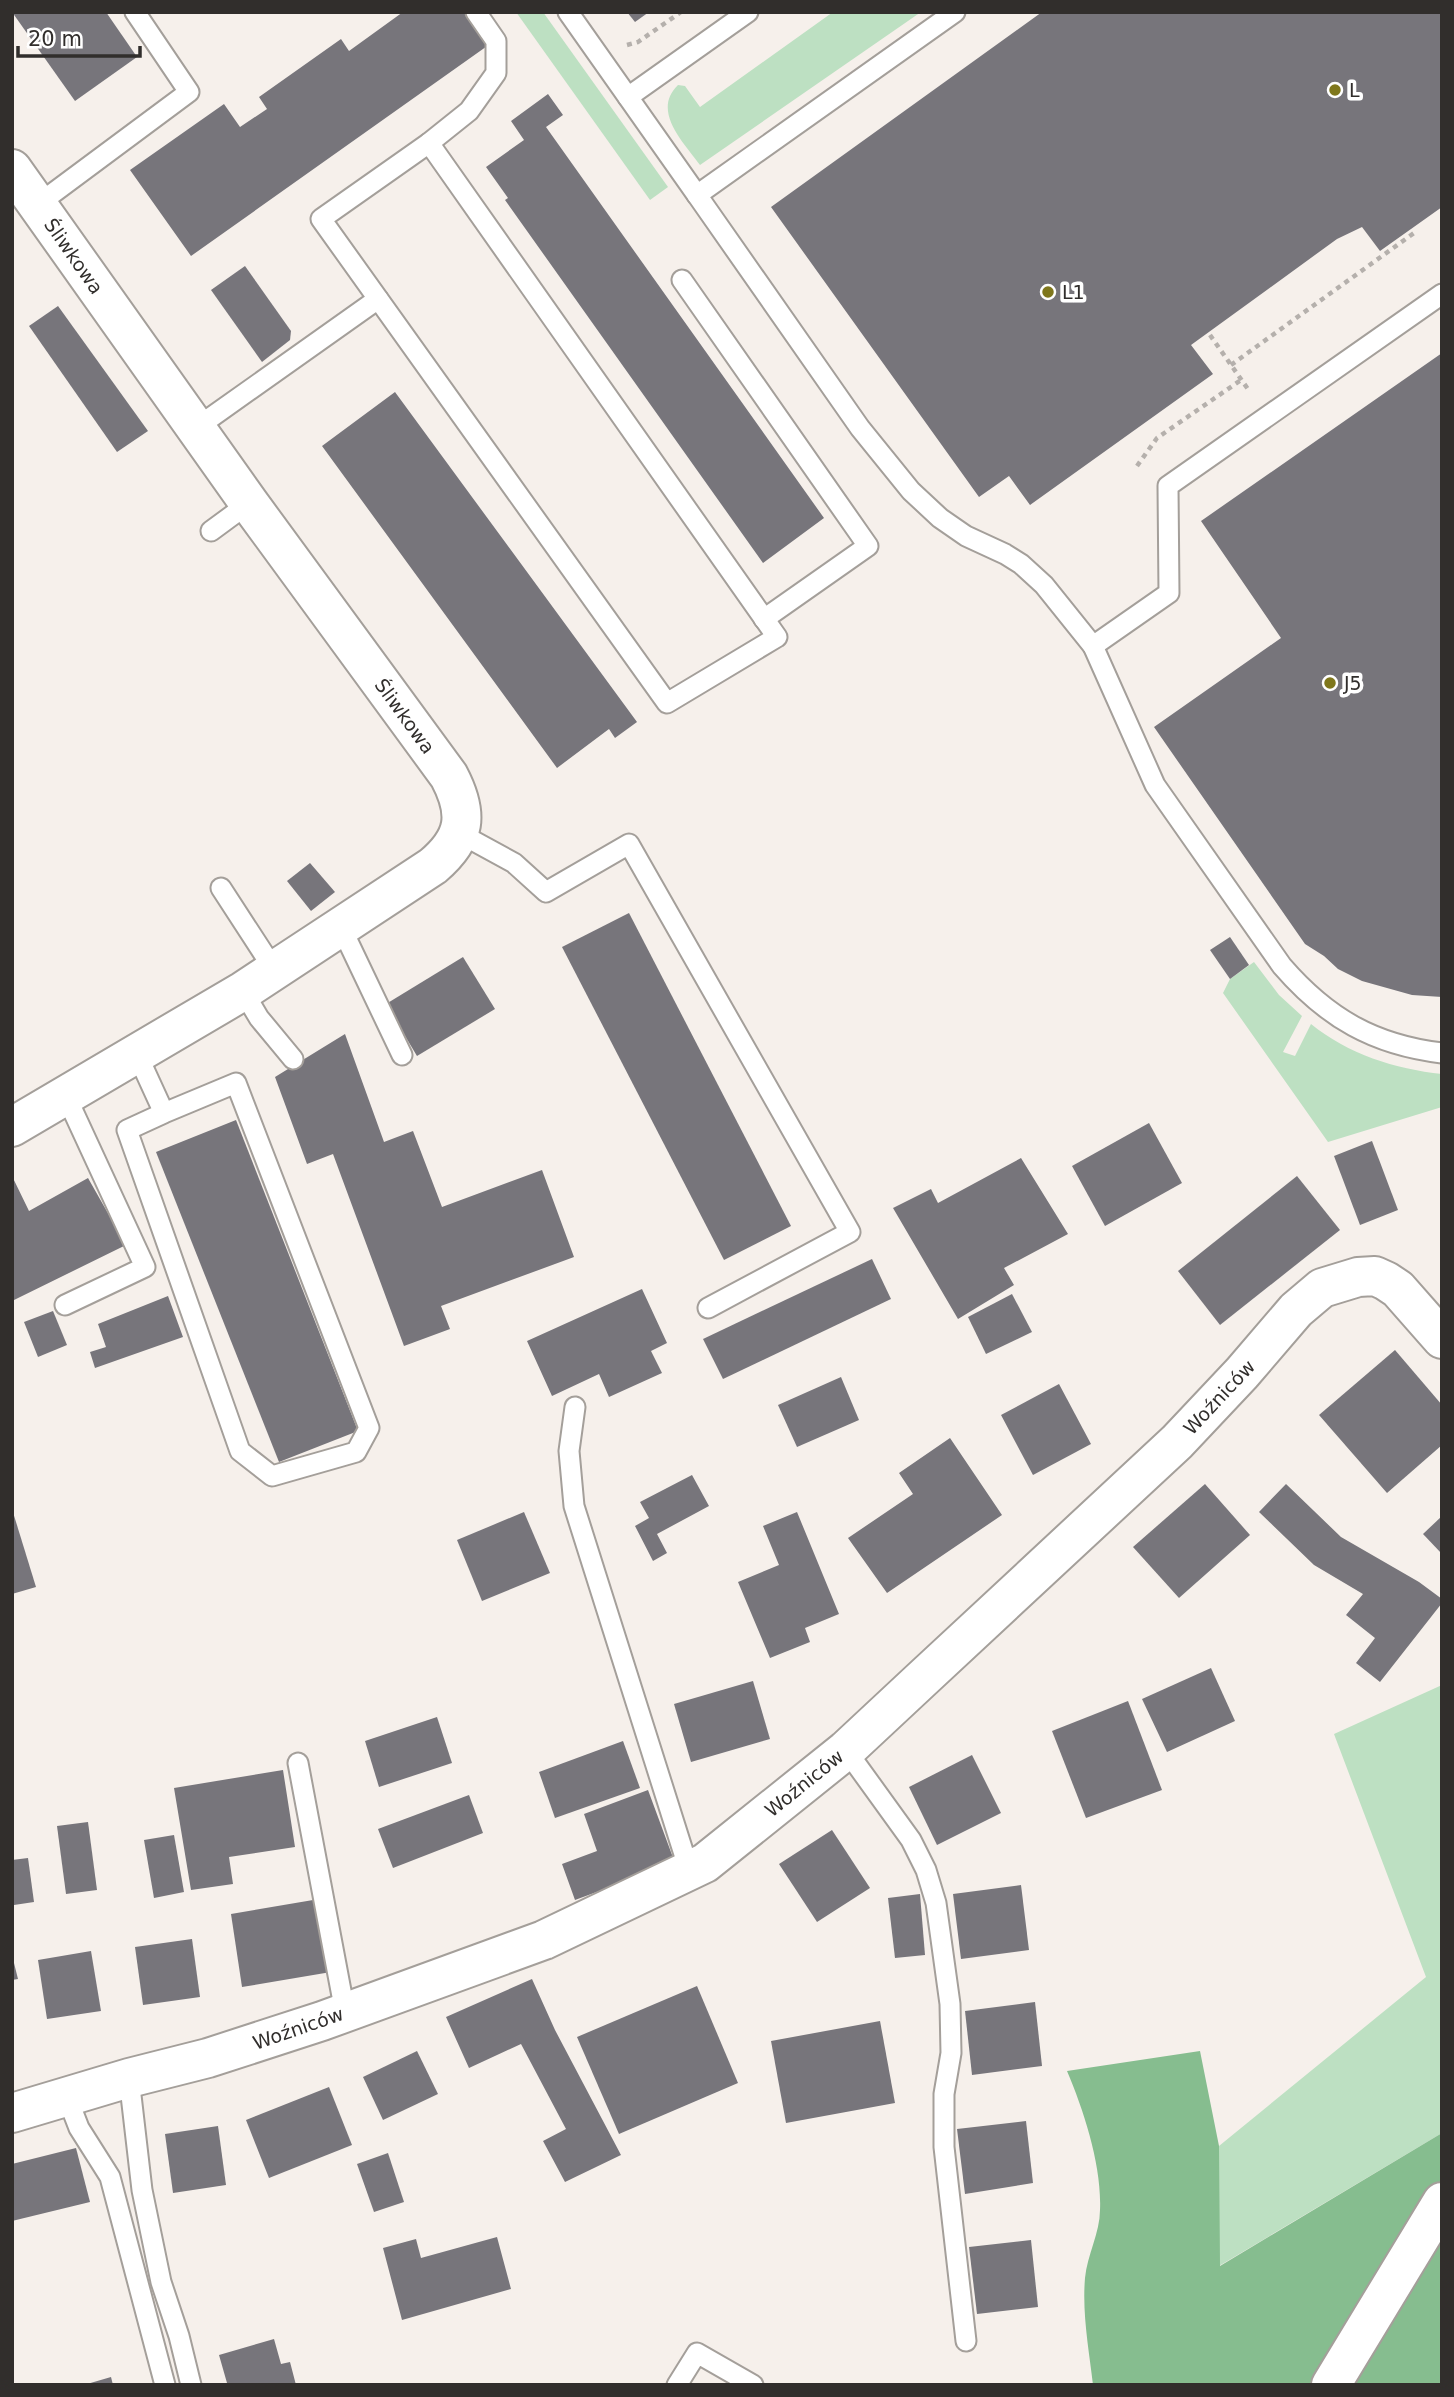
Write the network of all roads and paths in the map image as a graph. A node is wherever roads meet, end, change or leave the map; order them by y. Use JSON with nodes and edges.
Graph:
{"nodes":[{"id":1,"x":135,"y":12,"type":"edge"},
{"id":2,"x":476,"y":12,"type":"edge"},
{"id":3,"x":568,"y":12,"type":"edge"},
{"id":4,"x":681,"y":12,"type":"edge"},
{"id":5,"x":748,"y":12,"type":"edge"},
{"id":6,"x":955,"y":12,"type":"edge"},
{"id":7,"x":621,"y":43,"type":"dead end"},
{"id":8,"x":628,"y":97,"type":"junction"},
{"id":9,"x":429,"y":143,"type":"junction"},
{"id":10,"x":12,"y":169,"type":"edge"},
{"id":11,"x":697,"y":195,"type":"junction"},
{"id":12,"x":37,"y":205,"type":"junction"},
{"id":13,"x":1414,"y":233,"type":"dead end"},
{"id":14,"x":682,"y":280,"type":"dead end"},
{"id":15,"x":1442,"y":294,"type":"edge"},
{"id":16,"x":378,"y":299,"type":"junction"},
{"id":17,"x":1231,"y":365,"type":"dead end"},
{"id":18,"x":1241,"y":380,"type":"dead end"},
{"id":19,"x":196,"y":428,"type":"junction"},
{"id":20,"x":1138,"y":466,"type":"dead end"},
{"id":21,"x":249,"y":503,"type":"junction"},
{"id":22,"x":211,"y":531,"type":"dead end"},
{"id":23,"x":764,"y":619,"type":"junction"},
{"id":24,"x":1093,"y":646,"type":"junction"},
{"id":25,"x":460,"y":833,"type":"junction"},
{"id":26,"x":222,"y":888,"type":"dead end"},
{"id":27,"x":341,"y":927,"type":"junction"},
{"id":28,"x":275,"y":971,"type":"junction"},
{"id":29,"x":243,"y":991,"type":"junction"},
{"id":30,"x":1442,"y":1053,"type":"edge"},
{"id":31,"x":138,"y":1054,"type":"junction"},
{"id":32,"x":401,"y":1055,"type":"dead end"},
{"id":33,"x":293,"y":1059,"type":"dead end"},
{"id":34,"x":66,"y":1096,"type":"junction"},
{"id":35,"x":163,"y":1113,"type":"junction"},
{"id":36,"x":12,"y":1127,"type":"edge"},
{"id":37,"x":65,"y":1305,"type":"dead end"},
{"id":38,"x":708,"y":1308,"type":"dead end"},
{"id":39,"x":1442,"y":1339,"type":"edge"},
{"id":40,"x":575,"y":1407,"type":"dead end"},
{"id":41,"x":846,"y":1750,"type":"junction"},
{"id":42,"x":298,"y":1763,"type":"dead end"},
{"id":43,"x":689,"y":1870,"type":"junction"},
{"id":44,"x":345,"y":2012,"type":"junction"},
{"id":45,"x":129,"y":2078,"type":"junction"},
{"id":46,"x":68,"y":2097,"type":"junction"},
{"id":47,"x":12,"y":2113,"type":"edge"},
{"id":48,"x":1442,"y":2202,"type":"edge"},
{"id":49,"x":966,"y":2341,"type":"dead end"},
{"id":50,"x":165,"y":2385,"type":"edge"},
{"id":51,"x":191,"y":2385,"type":"edge"},
{"id":52,"x":677,"y":2385,"type":"edge"},
{"id":53,"x":752,"y":2385,"type":"edge"},
{"id":54,"x":1331,"y":2385,"type":"edge"}],
"edges":[{"from":1,"to":12,"type":"lane"},
{"from":2,"to":9,"type":"lane"},
{"from":3,"to":8,"type":"lane"},
{"from":4,"to":7,"type":"path"},
{"from":5,"to":8,"type":"lane"},
{"from":6,"to":11,"type":"lane"},
{"from":8,"to":11,"type":"lane"},
{"from":9,"to":16,"type":"lane"},
{"from":9,"to":23,"type":"lane"},
{"from":10,"to":12,"type":"street","name":"Śliwkowa"},
{"from":11,"to":24,"type":"lane"},
{"from":12,"to":19,"type":"street","name":"Śliwkowa"},
{"from":13,"to":17,"type":"path"},
{"from":14,"to":23,"type":"lane"},
{"from":15,"to":24,"type":"lane"},
{"from":16,"to":19,"type":"lane"},
{"from":16,"to":23,"type":"lane"},
{"from":18,"to":20,"type":"path"},
{"from":19,"to":21,"type":"street","name":"Śliwkowa"},
{"from":21,"to":22,"type":"lane"},
{"from":21,"to":25,"type":"street","name":"Śliwkowa"},
{"from":24,"to":30,"type":"lane"},
{"from":25,"to":27,"type":"street"},
{"from":25,"to":38,"type":"lane"},
{"from":26,"to":28,"type":"lane"},
{"from":27,"to":28,"type":"street"},
{"from":27,"to":32,"type":"lane"},
{"from":28,"to":29,"type":"street"},
{"from":29,"to":31,"type":"street"},
{"from":29,"to":33,"type":"lane"},
{"from":31,"to":34,"type":"street"},
{"from":31,"to":35,"type":"lane"},
{"from":34,"to":36,"type":"street"},
{"from":34,"to":37,"type":"lane"},
{"from":35,"to":35,"type":"lane"},
{"from":39,"to":41,"type":"street","name":"Woźniców"},
{"from":40,"to":43,"type":"lane"},
{"from":41,"to":43,"type":"street","name":"Woźniców"},
{"from":41,"to":49,"type":"lane"},
{"from":42,"to":44,"type":"lane"},
{"from":43,"to":44,"type":"street","name":"Woźniców"},
{"from":44,"to":45,"type":"street","name":"Woźniców"},
{"from":45,"to":46,"type":"street","name":"Woźniców"},
{"from":45,"to":51,"type":"lane"},
{"from":46,"to":47,"type":"street","name":"Woźniców"},
{"from":46,"to":50,"type":"lane"},
{"from":48,"to":54,"type":"street"},
{"from":52,"to":53,"type":"lane"}]}
